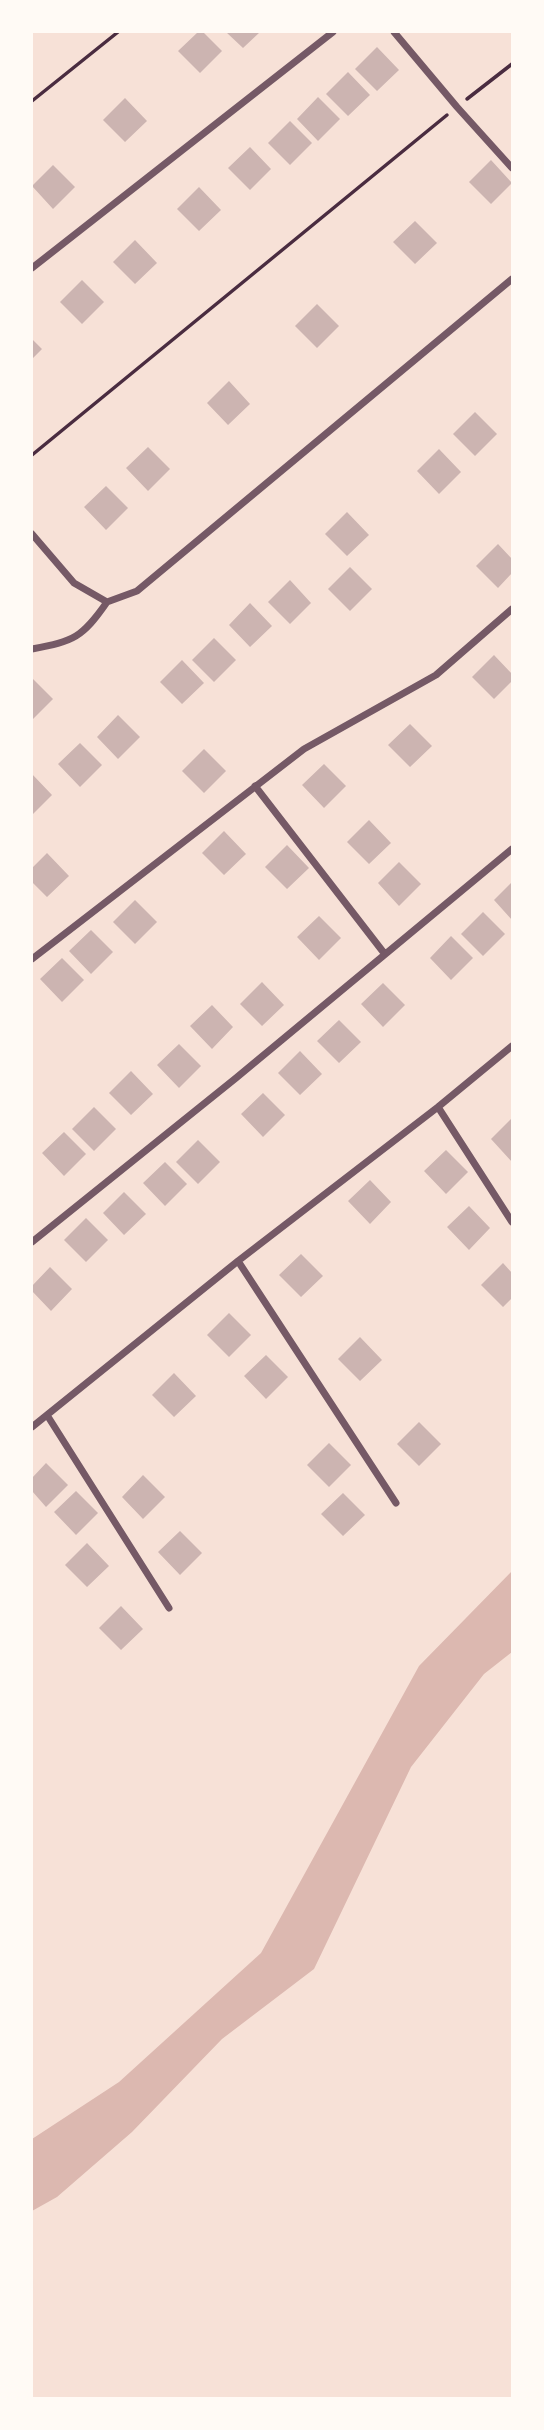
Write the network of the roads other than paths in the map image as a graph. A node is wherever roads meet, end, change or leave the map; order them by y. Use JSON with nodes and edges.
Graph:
{"nodes":[{"id":1,"x":333,"y":32,"type":"edge"},
{"id":2,"x":394,"y":32,"type":"edge"},
{"id":3,"x":513,"y":168,"type":"edge"},
{"id":4,"x":32,"y":268,"type":"edge"},
{"id":5,"x":513,"y":279,"type":"edge"},
{"id":6,"x":32,"y":534,"type":"edge"},
{"id":7,"x":107,"y":602,"type":"junction"},
{"id":8,"x":513,"y":609,"type":"edge"},
{"id":9,"x":32,"y":649,"type":"edge"},
{"id":10,"x":254,"y":786,"type":"junction"},
{"id":11,"x":513,"y":849,"type":"edge"},
{"id":12,"x":384,"y":953,"type":"junction"},
{"id":13,"x":32,"y":959,"type":"edge"},
{"id":14,"x":513,"y":1046,"type":"edge"},
{"id":15,"x":438,"y":1107,"type":"junction"},
{"id":16,"x":513,"y":1222,"type":"edge"},
{"id":17,"x":32,"y":1242,"type":"edge"},
{"id":18,"x":238,"y":1261,"type":"junction"},
{"id":19,"x":47,"y":1415,"type":"junction"},
{"id":20,"x":32,"y":1427,"type":"edge"},
{"id":21,"x":396,"y":1503,"type":"dead end"},
{"id":22,"x":169,"y":1608,"type":"dead end"}],
"edges":[{"from":1,"to":4,"type":"street"},
{"from":2,"to":3,"type":"street"},
{"from":5,"to":7,"type":"street"},
{"from":6,"to":7,"type":"street"},
{"from":7,"to":9,"type":"street"},
{"from":8,"to":10,"type":"street"},
{"from":10,"to":12,"type":"street"},
{"from":10,"to":13,"type":"street"},
{"from":11,"to":12,"type":"street"},
{"from":12,"to":17,"type":"street"},
{"from":14,"to":15,"type":"street"},
{"from":15,"to":16,"type":"street"},
{"from":15,"to":18,"type":"street"},
{"from":18,"to":19,"type":"street"},
{"from":18,"to":21,"type":"street"},
{"from":19,"to":20,"type":"street"},
{"from":19,"to":22,"type":"street"}]}
